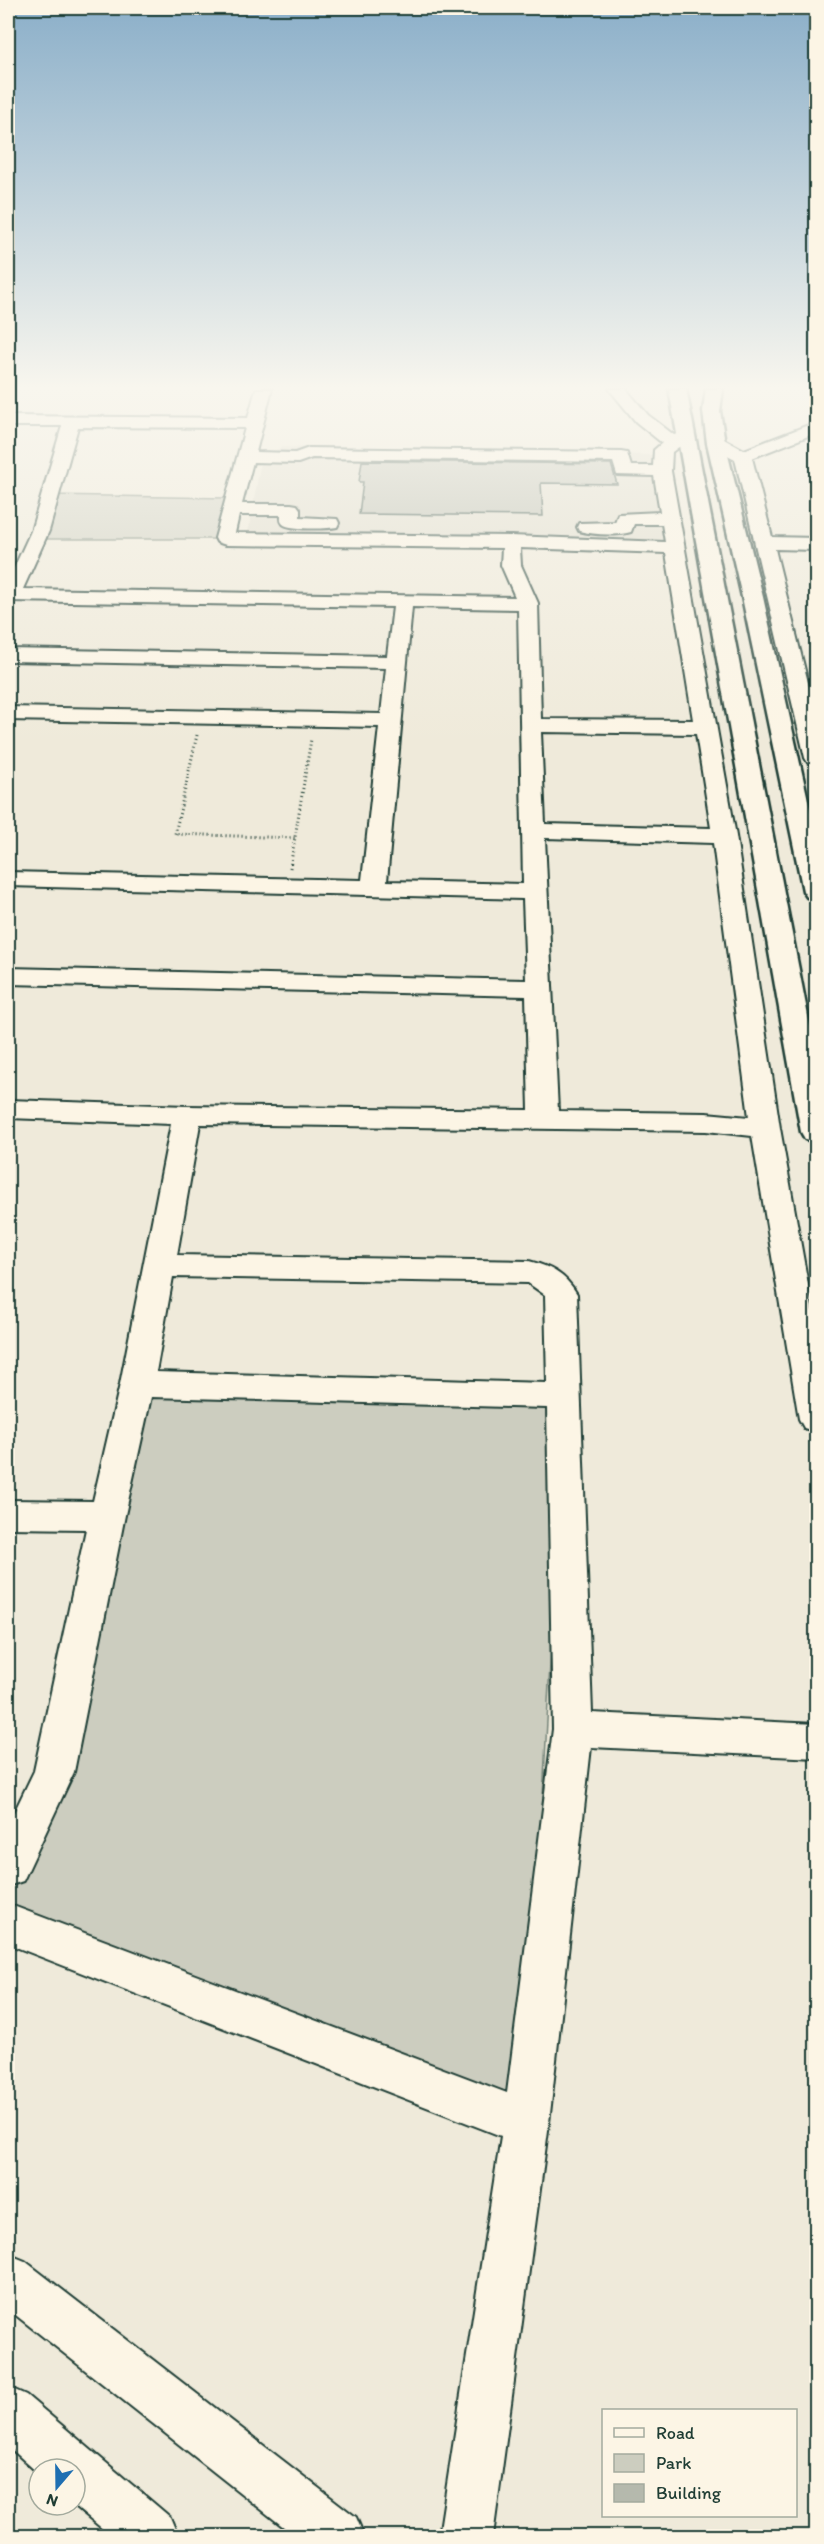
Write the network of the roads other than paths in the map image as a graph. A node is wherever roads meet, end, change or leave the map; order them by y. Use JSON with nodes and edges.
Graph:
{"nodes":[{"id":1,"x":46,"y":508,"type":"edge"},
{"id":2,"x":625,"y":508,"type":"edge"},
{"id":3,"x":631,"y":508,"type":"edge"},
{"id":4,"x":667,"y":508,"type":"edge"},
{"id":5,"x":693,"y":508,"type":"edge"},
{"id":6,"x":732,"y":508,"type":"edge"},
{"id":7,"x":755,"y":508,"type":"edge"},
{"id":8,"x":291,"y":509,"type":"joint"},
{"id":9,"x":232,"y":510,"type":"joint"},
{"id":10,"x":669,"y":518,"type":"junction"},
{"id":11,"x":511,"y":542,"type":"junction"},
{"id":12,"x":764,"y":543,"type":"junction"},
{"id":13,"x":816,"y":544,"type":"edge"},
{"id":14,"x":673,"y":548,"type":"junction"},
{"id":15,"x":9,"y":595,"type":"edge"},
{"id":16,"x":403,"y":602,"type":"junction"},
{"id":17,"x":528,"y":603,"type":"junction"},
{"id":18,"x":9,"y":658,"type":"edge"},
{"id":19,"x":395,"y":662,"type":"junction"},
{"id":20,"x":8,"y":714,"type":"edge"},
{"id":21,"x":390,"y":721,"type":"junction"},
{"id":22,"x":531,"y":724,"type":"junction"},
{"id":23,"x":704,"y":727,"type":"junction"},
{"id":24,"x":816,"y":758,"type":"edge"},
{"id":25,"x":535,"y":831,"type":"junction"},
{"id":26,"x":724,"y":836,"type":"junction"},
{"id":27,"x":8,"y":879,"type":"edge"},
{"id":28,"x":374,"y":888,"type":"junction"},
{"id":29,"x":816,"y":891,"type":"edge"},
{"id":30,"x":535,"y":892,"type":"junction"},
{"id":31,"x":8,"y":976,"type":"edge"},
{"id":32,"x":540,"y":988,"type":"junction"},
{"id":33,"x":8,"y":1109,"type":"edge"},
{"id":34,"x":187,"y":1115,"type":"junction"},
{"id":35,"x":544,"y":1121,"type":"junction"},
{"id":36,"x":765,"y":1128,"type":"junction"},
{"id":37,"x":816,"y":1132,"type":"edge"},
{"id":38,"x":160,"y":1266,"type":"junction"},
{"id":39,"x":137,"y":1384,"type":"junction"},
{"id":40,"x":564,"y":1396,"type":"junction"},
{"id":41,"x":816,"y":1419,"type":"edge"},
{"id":42,"x":8,"y":1514,"type":"edge"},
{"id":43,"x":107,"y":1515,"type":"junction"},
{"id":44,"x":573,"y":1729,"type":"junction"},
{"id":45,"x":816,"y":1741,"type":"edge"},
{"id":46,"x":8,"y":1867,"type":"edge"},
{"id":47,"x":8,"y":1924,"type":"edge"},
{"id":48,"x":526,"y":2123,"type":"junction"},
{"id":49,"x":8,"y":2278,"type":"edge"},
{"id":50,"x":8,"y":2412,"type":"edge"},
{"id":51,"x":59,"y":2457,"type":"edge"},
{"id":52,"x":87,"y":2481,"type":"edge"},
{"id":53,"x":151,"y":2536,"type":"edge"},
{"id":54,"x":337,"y":2536,"type":"edge"},
{"id":55,"x":466,"y":2536,"type":"edge"}],
"edges":[{"from":1,"to":15,"type":"street"},
{"from":2,"to":8,"type":"street"},
{"from":3,"to":10,"type":"street"},
{"from":4,"to":10,"type":"street"},
{"from":5,"to":37,"type":"main road"},
{"from":6,"to":29,"type":"main road"},
{"from":7,"to":12,"type":"street"},
{"from":8,"to":9,"type":"street"},
{"from":9,"to":11,"type":"street"},
{"from":10,"to":14,"type":"street"},
{"from":11,"to":14,"type":"street"},
{"from":11,"to":17,"type":"street"},
{"from":12,"to":13,"type":"street"},
{"from":12,"to":24,"type":"street"},
{"from":14,"to":23,"type":"street"},
{"from":15,"to":16,"type":"street"},
{"from":16,"to":17,"type":"street"},
{"from":16,"to":19,"type":"street"},
{"from":17,"to":22,"type":"street"},
{"from":18,"to":19,"type":"street"},
{"from":19,"to":21,"type":"street"},
{"from":20,"to":21,"type":"street"},
{"from":21,"to":28,"type":"street"},
{"from":22,"to":23,"type":"street"},
{"from":22,"to":25,"type":"street"},
{"from":23,"to":26,"type":"street"},
{"from":25,"to":26,"type":"street"},
{"from":25,"to":30,"type":"street"},
{"from":26,"to":36,"type":"street"},
{"from":27,"to":28,"type":"street"},
{"from":28,"to":30,"type":"street"},
{"from":30,"to":32,"type":"street"},
{"from":31,"to":32,"type":"street"},
{"from":32,"to":35,"type":"street"},
{"from":33,"to":34,"type":"street"},
{"from":34,"to":35,"type":"street"},
{"from":34,"to":38,"type":"street"},
{"from":35,"to":36,"type":"street"},
{"from":36,"to":41,"type":"street"},
{"from":38,"to":39,"type":"street"},
{"from":38,"to":40,"type":"street"},
{"from":39,"to":40,"type":"street"},
{"from":39,"to":43,"type":"street"},
{"from":40,"to":44,"type":"street"},
{"from":42,"to":43,"type":"street"},
{"from":43,"to":46,"type":"street"},
{"from":44,"to":45,"type":"street"},
{"from":44,"to":48,"type":"street"},
{"from":47,"to":48,"type":"street"},
{"from":48,"to":55,"type":"street"},
{"from":49,"to":54,"type":"street"},
{"from":50,"to":51,"type":"street"},
{"from":52,"to":53,"type":"street"}]}
